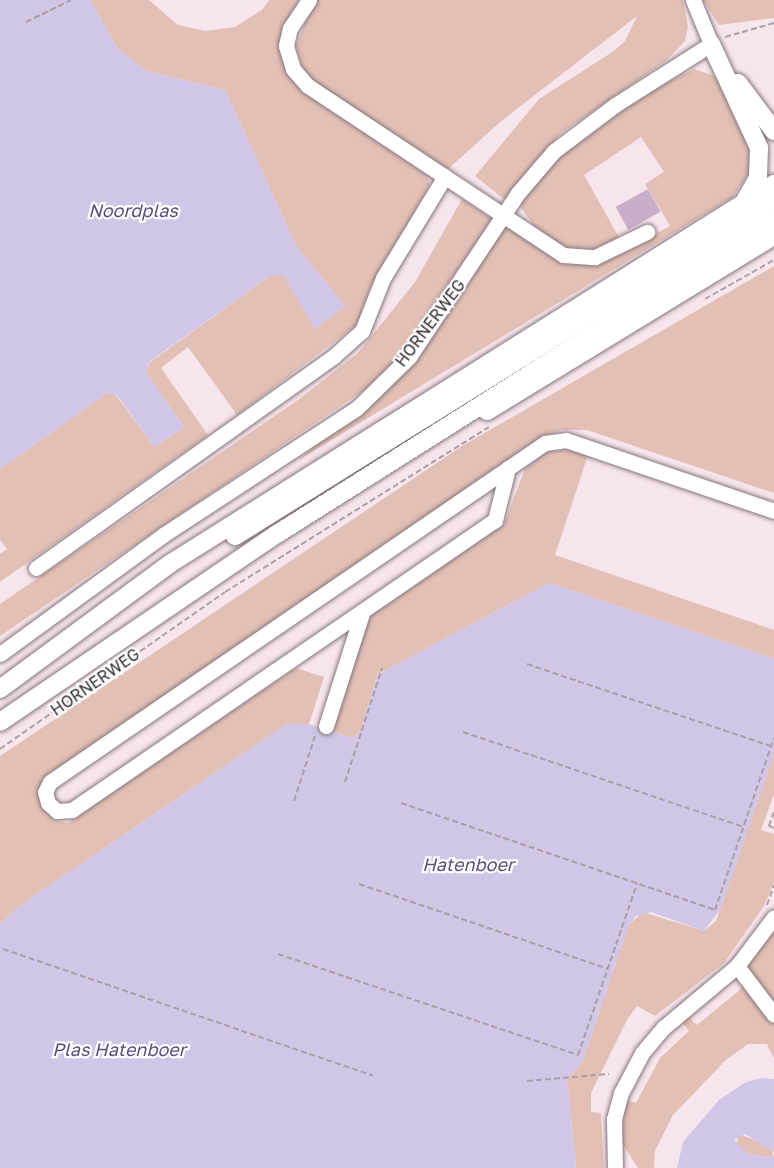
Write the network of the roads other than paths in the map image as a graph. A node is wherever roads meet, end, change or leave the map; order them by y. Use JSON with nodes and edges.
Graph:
{"nodes":[{"id":1,"x":309,"y":0,"type":"edge"},
{"id":2,"x":693,"y":0,"type":"edge"},
{"id":3,"x":711,"y":44,"type":"junction"},
{"id":4,"x":774,"y":131,"type":"edge"},
{"id":5,"x":446,"y":177,"type":"junction"},
{"id":6,"x":774,"y":184,"type":"edge"},
{"id":7,"x":774,"y":201,"type":"edge"},
{"id":8,"x":744,"y":202,"type":"junction"},
{"id":9,"x":504,"y":215,"type":"junction"},
{"id":10,"x":774,"y":220,"type":"edge"},
{"id":11,"x":647,"y":232,"type":"dead end"},
{"id":12,"x":772,"y":238,"type":"edge"},
{"id":13,"x":392,"y":461,"type":"junction"},
{"id":14,"x":508,"y":468,"type":"junction"},
{"id":15,"x":774,"y":511,"type":"edge"},
{"id":16,"x":36,"y":568,"type":"dead end"},
{"id":17,"x":362,"y":613,"type":"junction"},
{"id":18,"x":0,"y":654,"type":"edge"},
{"id":19,"x":36,"y":663,"type":"junction"},
{"id":20,"x":0,"y":689,"type":"edge"},
{"id":21,"x":0,"y":722,"type":"edge"},
{"id":22,"x":322,"y":726,"type":"road end"},
{"id":23,"x":774,"y":916,"type":"edge"},
{"id":24,"x":737,"y":966,"type":"junction"},
{"id":25,"x":774,"y":1015,"type":"edge"},
{"id":26,"x":615,"y":1168,"type":"edge"}],
"edges":[{"from":1,"to":5,"type":"street"},
{"from":2,"to":3,"type":"street"},
{"from":3,"to":4,"type":"main road"},
{"from":3,"to":8,"type":"main road"},
{"from":3,"to":9,"type":"street","name":"HORNERWEG"},
{"from":5,"to":9,"type":"street"},
{"from":5,"to":16,"type":"street"},
{"from":6,"to":8,"type":"main road"},
{"from":7,"to":19,"type":"main road"},
{"from":8,"to":19,"type":"main road"},
{"from":9,"to":11,"type":"street"},
{"from":9,"to":18,"type":"street","name":"HORNERWEG"},
{"from":10,"to":13,"type":"main road","name":"HORNERWEG"},
{"from":12,"to":13,"type":"main road","name":"HORNERWEG"},
{"from":13,"to":21,"type":"main road","name":"HORNERWEG"},
{"from":14,"to":15,"type":"street"},
{"from":14,"to":17,"type":"street"},
{"from":14,"to":17,"type":"street"},
{"from":17,"to":22,"type":"street"},
{"from":19,"to":20,"type":"main road"},
{"from":23,"to":24,"type":"street"},
{"from":24,"to":25,"type":"street"},
{"from":24,"to":26,"type":"street"}]}
